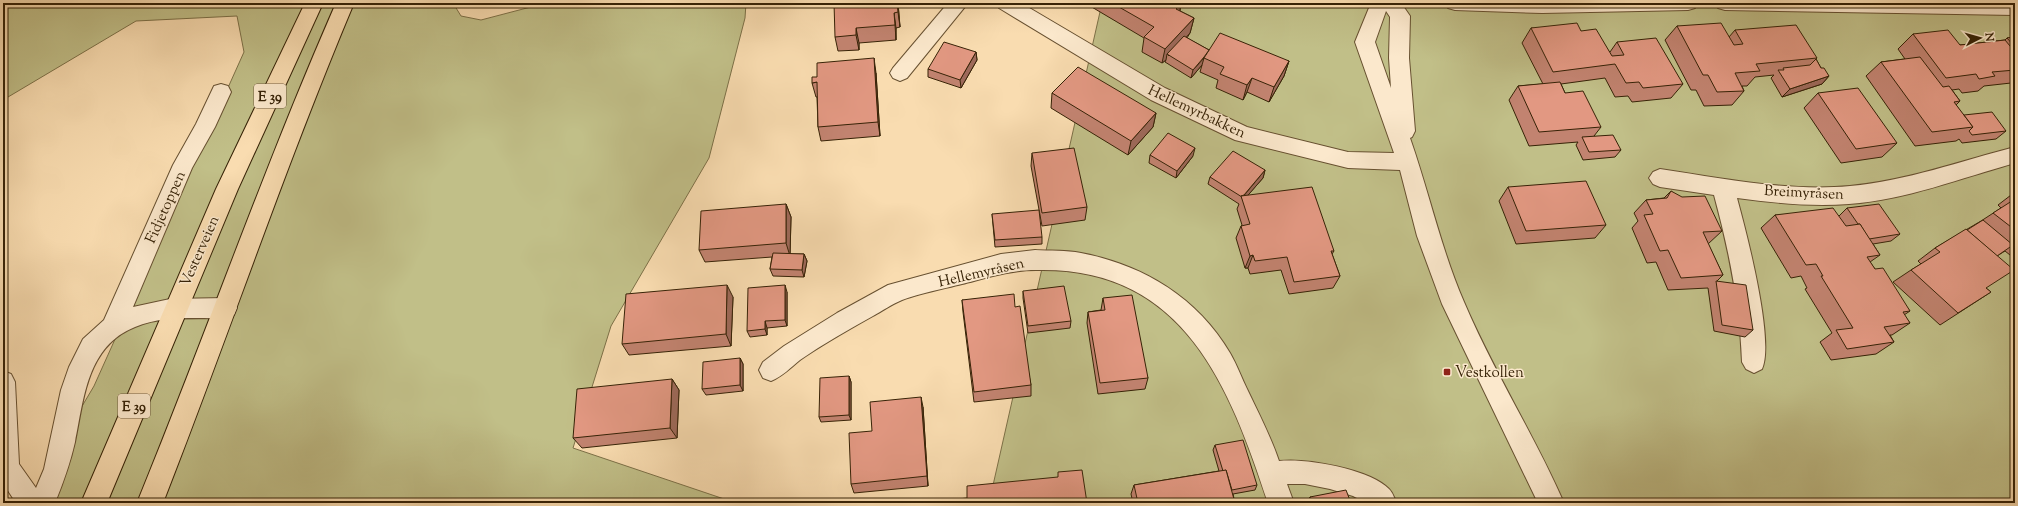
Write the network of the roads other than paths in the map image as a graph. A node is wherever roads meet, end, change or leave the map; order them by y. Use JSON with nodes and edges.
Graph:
{"nodes":[{"id":1,"x":314,"y":3,"type":"edge"},
{"id":2,"x":346,"y":3,"type":"edge"},
{"id":3,"x":959,"y":3,"type":"edge"},
{"id":4,"x":1006,"y":3,"type":"edge"},
{"id":5,"x":1380,"y":3,"type":"edge"},
{"id":6,"x":1391,"y":3,"type":"edge"},
{"id":7,"x":1455,"y":3,"type":"edge"},
{"id":8,"x":1688,"y":3,"type":"edge"},
{"id":9,"x":1725,"y":3,"type":"edge"},
{"id":10,"x":1890,"y":5,"type":"edge"},
{"id":11,"x":2015,"y":8,"type":"edge"},
{"id":12,"x":900,"y":73,"type":"dead end"},
{"id":13,"x":221,"y":92,"type":"dead end"},
{"id":14,"x":2015,"y":155,"type":"edge"},
{"id":15,"x":1408,"y":162,"type":"junction"},
{"id":16,"x":1660,"y":178,"type":"dead end"},
{"id":17,"x":1723,"y":187,"type":"junction"},
{"id":18,"x":226,"y":308,"type":"junction"},
{"id":19,"x":173,"y":309,"type":"junction"},
{"id":20,"x":114,"y":324,"type":"junction"},
{"id":21,"x":1754,"y":362,"type":"dead end"},
{"id":22,"x":771,"y":370,"type":"dead end"},
{"id":23,"x":3,"y":382,"type":"edge"},
{"id":24,"x":1272,"y":473,"type":"junction"},
{"id":25,"x":36,"y":503,"type":"edge"},
{"id":26,"x":42,"y":503,"type":"edge"},
{"id":27,"x":94,"y":503,"type":"edge"},
{"id":28,"x":150,"y":503,"type":"edge"},
{"id":29,"x":1281,"y":503,"type":"edge"},
{"id":30,"x":1384,"y":503,"type":"edge"},
{"id":31,"x":1551,"y":503,"type":"edge"}],
"edges":[{"from":1,"to":19,"type":"highway","name":"Vesterveien","number":"E 39"},
{"from":2,"to":18,"type":"highway","number":"E 39"},
{"from":3,"to":12,"type":"street"},
{"from":4,"to":15,"type":"street","name":"Hellemyrbakken"},
{"from":5,"to":15,"type":"street"},
{"from":6,"to":15,"type":"street"},
{"from":7,"to":8,"type":"street"},
{"from":9,"to":10,"type":"street"},
{"from":10,"to":11,"type":"street"},
{"from":13,"to":20,"type":"street","name":"Fidjetoppen"},
{"from":14,"to":17,"type":"street","name":"Breimyråsen"},
{"from":15,"to":31,"type":"street"},
{"from":16,"to":17,"type":"street","name":"Breimyråsen"},
{"from":17,"to":21,"type":"street"},
{"from":18,"to":19,"type":"street","name":"Fidjetoppen"},
{"from":18,"to":28,"type":"highway","number":"E 39"},
{"from":19,"to":20,"type":"street","name":"Fidjetoppen"},
{"from":19,"to":27,"type":"highway","name":"Vesterveien","number":"E 39"},
{"from":20,"to":26,"type":"street","name":"Fidjetoppen"},
{"from":22,"to":24,"type":"street","name":"Hellemyråsen"},
{"from":23,"to":25,"type":"street"},
{"from":24,"to":29,"type":"street","name":"Hellemyråsen"},
{"from":24,"to":30,"type":"street"}]}
